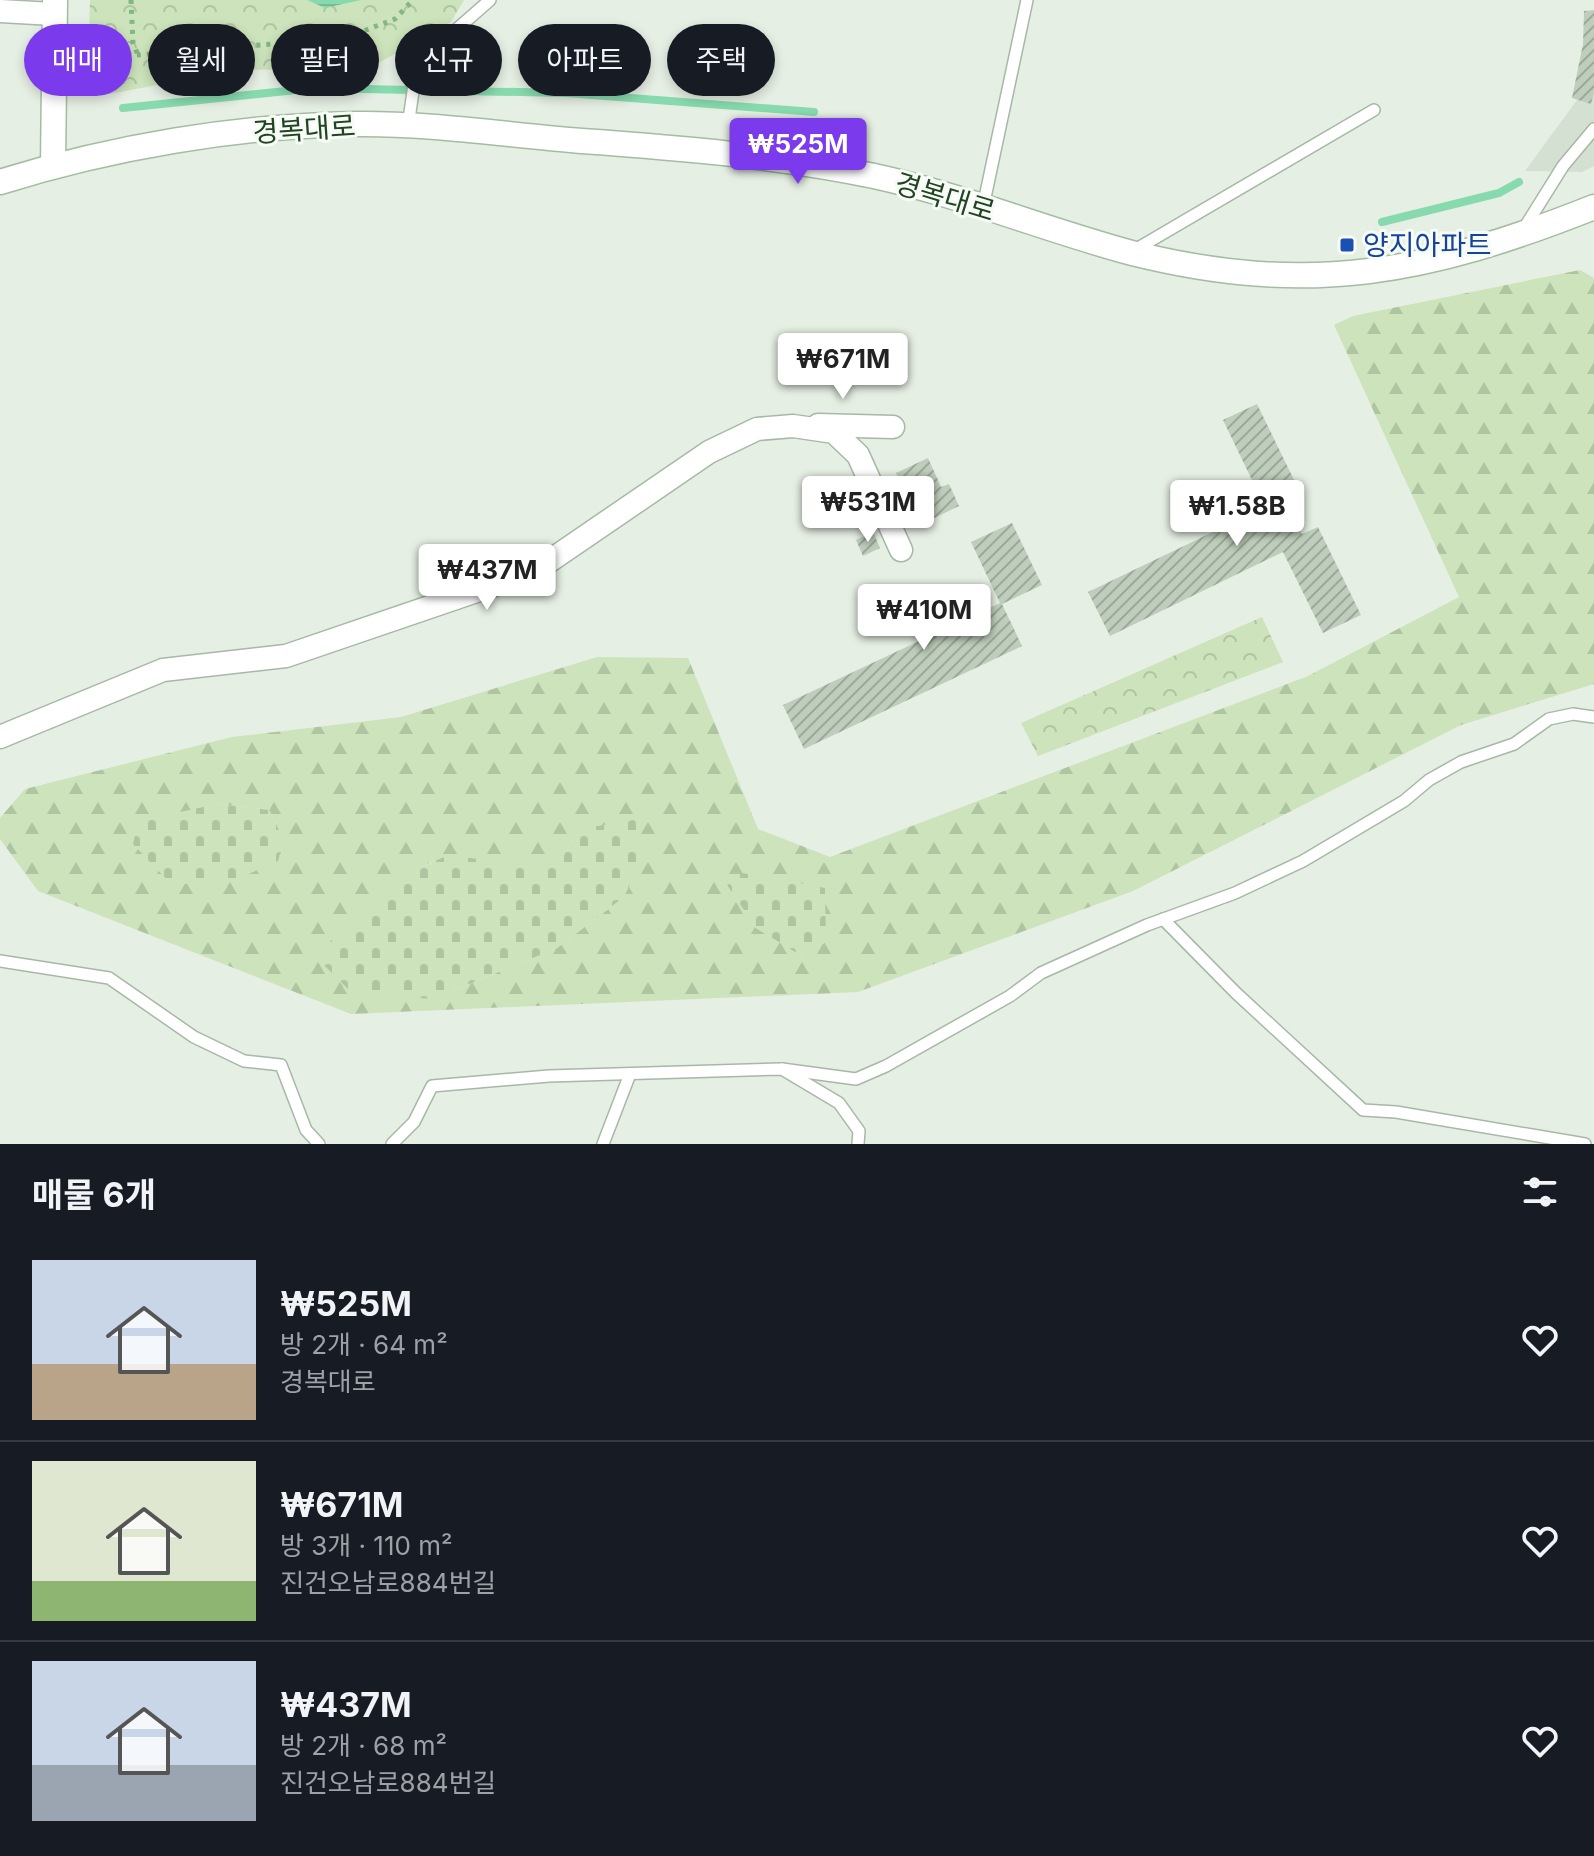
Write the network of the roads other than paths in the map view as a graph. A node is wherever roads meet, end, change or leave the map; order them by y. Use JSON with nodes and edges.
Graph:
{"nodes":[{"id":1,"x":490,"y":0,"type":"edge"},
{"id":2,"x":1027,"y":0,"type":"edge"},
{"id":3,"x":54,"y":7,"type":"edge"},
{"id":4,"x":0,"y":11,"type":"edge"},
{"id":5,"x":1374,"y":110,"type":"dead end"},
{"id":6,"x":408,"y":126,"type":"junction"},
{"id":7,"x":1594,"y":129,"type":"edge"},
{"id":8,"x":53,"y":166,"type":"junction"},
{"id":9,"x":0,"y":182,"type":"edge"},
{"id":10,"x":1594,"y":207,"type":"edge"},
{"id":11,"x":982,"y":208,"type":"junction"},
{"id":12,"x":1519,"y":237,"type":"junction"},
{"id":13,"x":1131,"y":252,"type":"junction"},
{"id":14,"x":793,"y":426,"type":"junction"},
{"id":15,"x":893,"y":427,"type":"dead end"},
{"id":16,"x":901,"y":550,"type":"dead end"},
{"id":17,"x":1594,"y":717,"type":"edge"},
{"id":18,"x":0,"y":737,"type":"edge"},
{"id":19,"x":1163,"y":919,"type":"junction"},
{"id":20,"x":0,"y":961,"type":"edge"},
{"id":21,"x":782,"y":1069,"type":"junction"},
{"id":22,"x":630,"y":1074,"type":"junction"},
{"id":23,"x":319,"y":1144,"type":"edge"},
{"id":24,"x":392,"y":1144,"type":"edge"},
{"id":25,"x":603,"y":1144,"type":"edge"},
{"id":26,"x":858,"y":1144,"type":"edge"},
{"id":27,"x":1585,"y":1144,"type":"edge"}],
"edges":[{"from":1,"to":6,"type":"lane"},
{"from":2,"to":11,"type":"lane"},
{"from":3,"to":4,"type":"street"},
{"from":3,"to":8,"type":"street"},
{"from":5,"to":13,"type":"lane"},
{"from":6,"to":8,"type":"street","name":"경복대로"},
{"from":6,"to":11,"type":"street","name":"경복대로"},
{"from":7,"to":12,"type":"lane"},
{"from":8,"to":9,"type":"street","name":"경복대로"},
{"from":10,"to":12,"type":"street","name":"경복대로"},
{"from":11,"to":13,"type":"street","name":"경복대로"},
{"from":12,"to":13,"type":"street","name":"경복대로"},
{"from":14,"to":15,"type":"street"},
{"from":14,"to":16,"type":"street"},
{"from":14,"to":18,"type":"street"},
{"from":17,"to":19,"type":"lane"},
{"from":19,"to":21,"type":"lane"},
{"from":19,"to":27,"type":"lane"},
{"from":20,"to":23,"type":"lane"},
{"from":21,"to":22,"type":"lane"},
{"from":21,"to":26,"type":"lane"},
{"from":22,"to":24,"type":"lane"},
{"from":22,"to":25,"type":"lane"}]}
